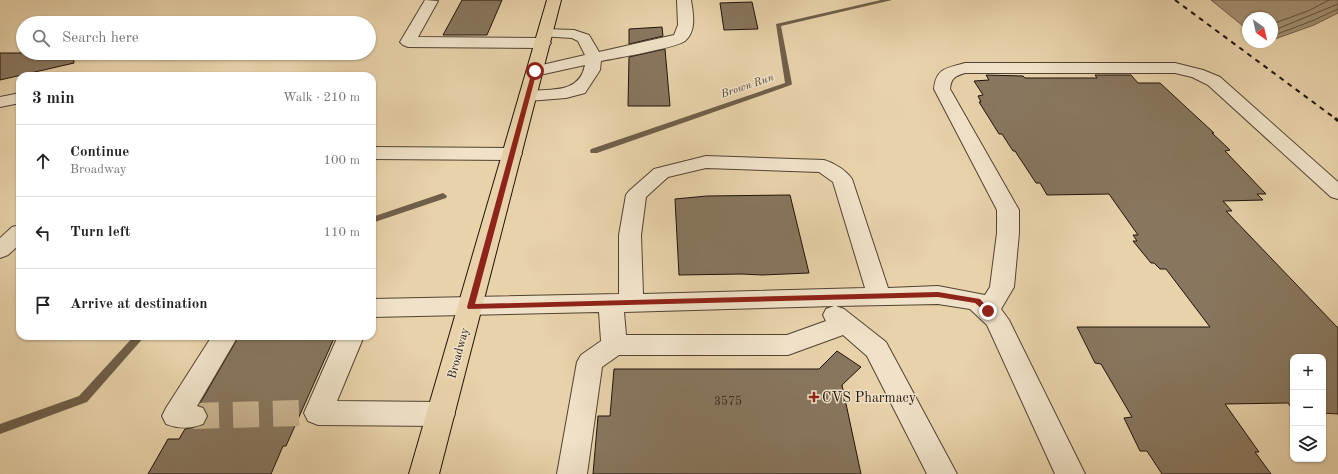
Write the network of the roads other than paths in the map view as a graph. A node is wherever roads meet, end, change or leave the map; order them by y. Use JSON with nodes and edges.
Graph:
{"nodes":[{"id":1,"x":554,"y":0,"type":"edge"},
{"id":2,"x":684,"y":0,"type":"edge"},
{"id":3,"x":431,"y":1,"type":"edge"},
{"id":4,"x":544,"y":38,"type":"junction"},
{"id":5,"x":594,"y":58,"type":"junction"},
{"id":6,"x":535,"y":71,"type":"junction"},
{"id":7,"x":528,"y":96,"type":"junction"},
{"id":8,"x":16,"y":99,"type":"edge"},
{"id":9,"x":0,"y":102,"type":"edge"},
{"id":10,"x":376,"y":153,"type":"edge"},
{"id":11,"x":512,"y":154,"type":"junction"},
{"id":12,"x":1338,"y":193,"type":"edge"},
{"id":13,"x":16,"y":236,"type":"edge"},
{"id":14,"x":0,"y":250,"type":"edge"},
{"id":15,"x":879,"y":296,"type":"junction"},
{"id":16,"x":814,"y":298,"type":"junction"},
{"id":17,"x":621,"y":303,"type":"junction"},
{"id":18,"x":470,"y":307,"type":"junction"},
{"id":19,"x":376,"y":308,"type":"edge"},
{"id":20,"x":988,"y":311,"type":"junction"},
{"id":21,"x":846,"y":324,"type":"junction"},
{"id":22,"x":223,"y":340,"type":"edge"},
{"id":23,"x":348,"y":340,"type":"edge"},
{"id":24,"x":614,"y":345,"type":"junction"},
{"id":25,"x":441,"y":414,"type":"junction"},
{"id":26,"x":192,"y":416,"type":"tunnel mouth"},
{"id":27,"x":424,"y":474,"type":"edge"},
{"id":28,"x":572,"y":474,"type":"edge"},
{"id":29,"x":942,"y":474,"type":"edge"},
{"id":30,"x":1070,"y":474,"type":"edge"}],
"edges":[{"from":1,"to":4,"type":"main road","name":"Broadway"},
{"from":2,"to":5,"type":"street"},
{"from":3,"to":4,"type":"street"},
{"from":4,"to":5,"type":"street"},
{"from":4,"to":6,"type":"main road","name":"Broadway"},
{"from":5,"to":6,"type":"street"},
{"from":5,"to":7,"type":"street"},
{"from":6,"to":7,"type":"main road","name":"Broadway"},
{"from":7,"to":11,"type":"main road","name":"Broadway"},
{"from":8,"to":9,"type":"street"},
{"from":10,"to":11,"type":"street"},
{"from":11,"to":18,"type":"main road","name":"Broadway"},
{"from":12,"to":20,"type":"street"},
{"from":13,"to":14,"type":"street"},
{"from":15,"to":16,"type":"street"},
{"from":15,"to":17,"type":"street"},
{"from":15,"to":20,"type":"street"},
{"from":16,"to":17,"type":"street"},
{"from":16,"to":21,"type":"street"},
{"from":17,"to":18,"type":"street"},
{"from":17,"to":24,"type":"street"},
{"from":18,"to":19,"type":"street"},
{"from":18,"to":25,"type":"main road","name":"Broadway"},
{"from":20,"to":30,"type":"street"},
{"from":21,"to":24,"type":"street"},
{"from":21,"to":29,"type":"street"},
{"from":22,"to":26,"type":"street"},
{"from":23,"to":25,"type":"street"},
{"from":24,"to":28,"type":"street"},
{"from":25,"to":27,"type":"main road","name":"Broadway"}]}
